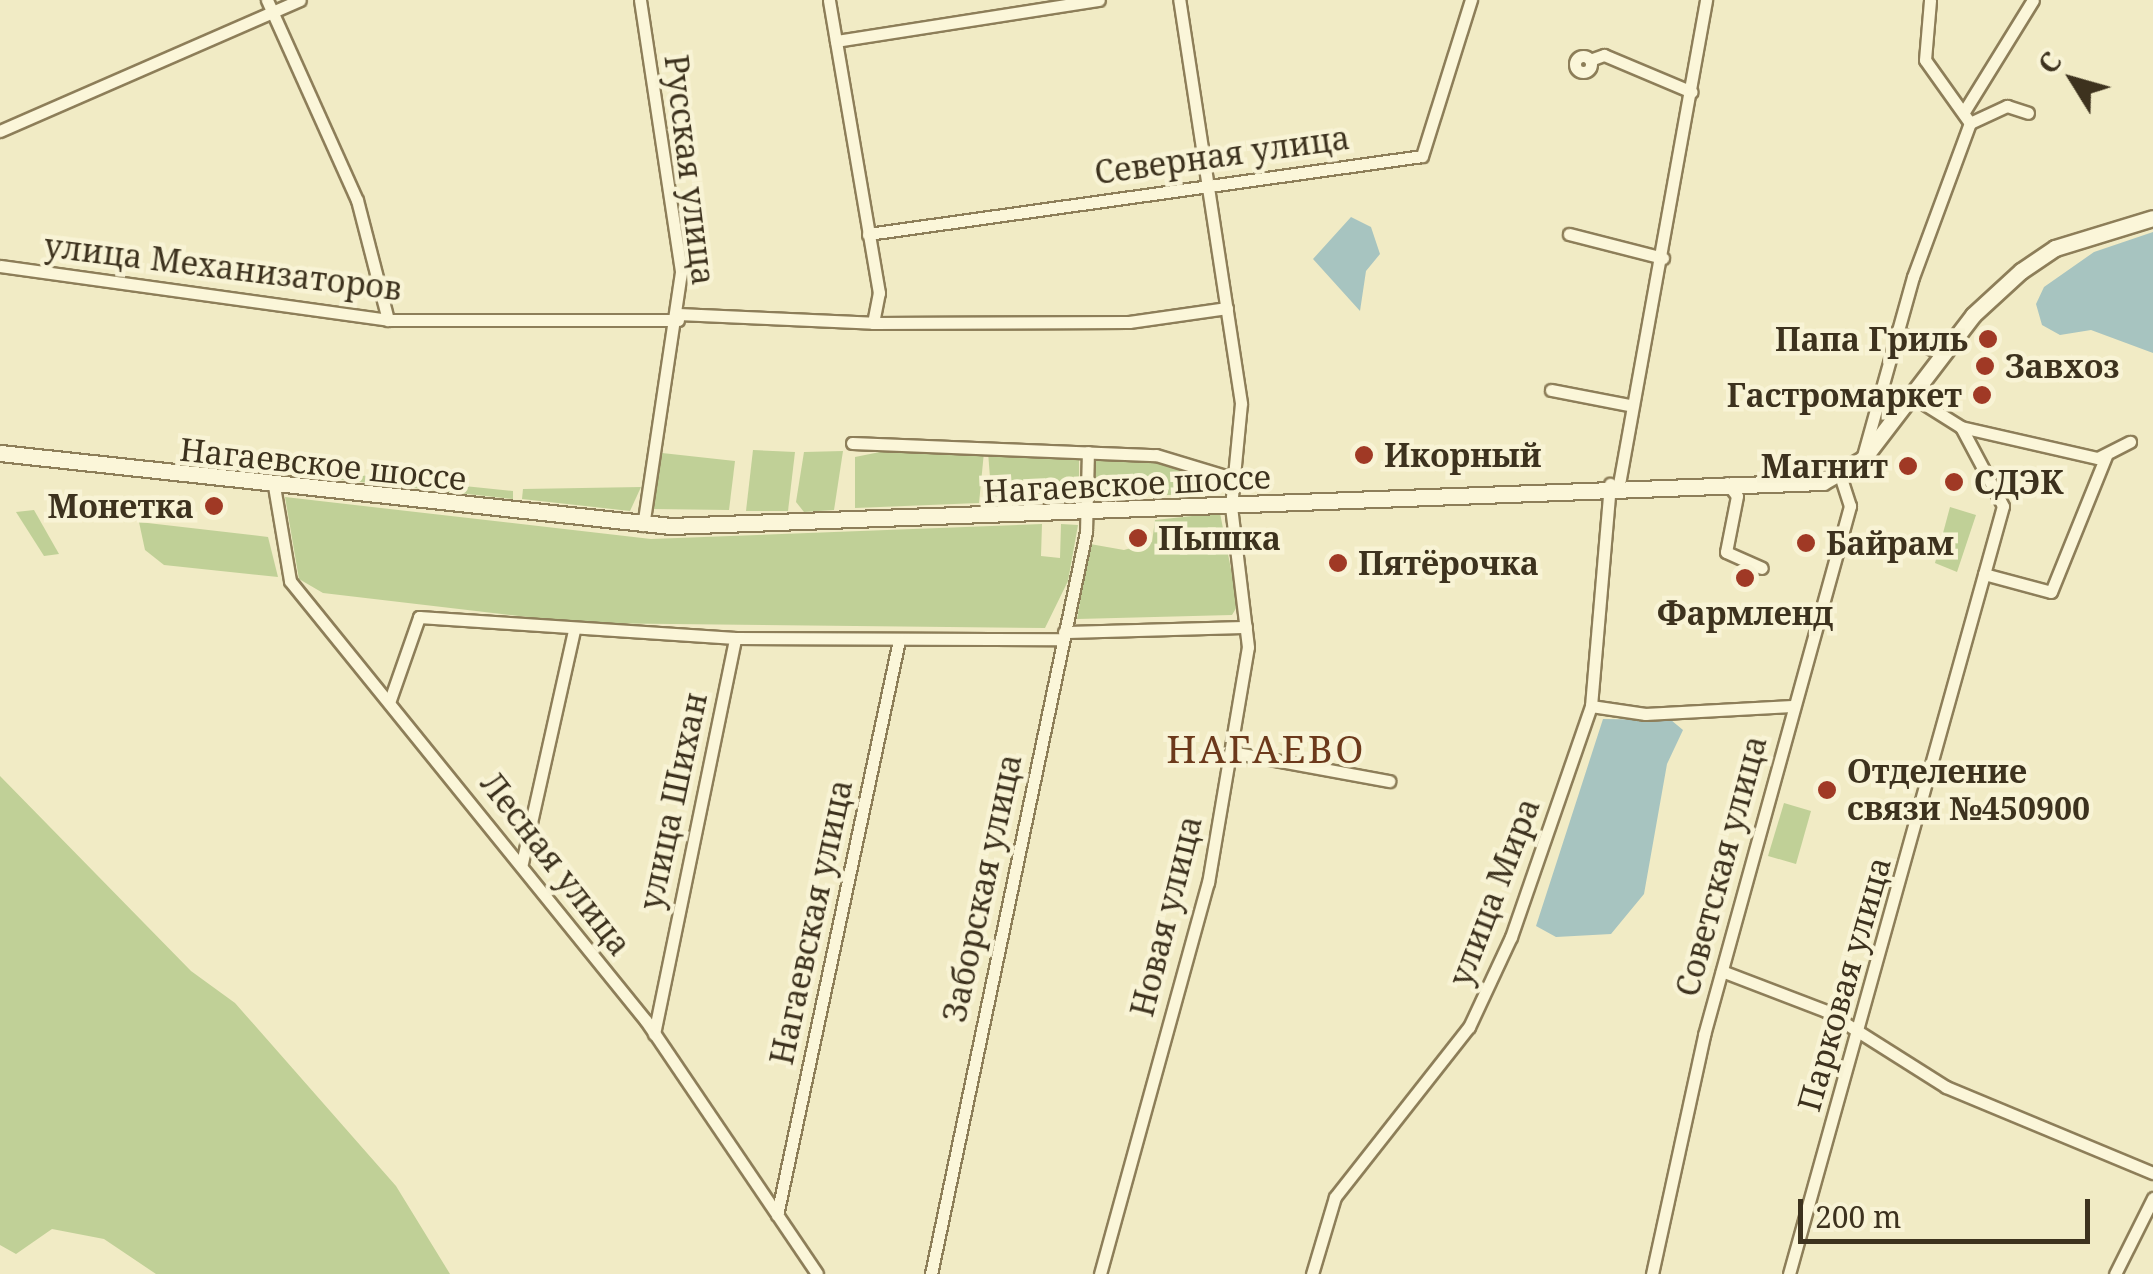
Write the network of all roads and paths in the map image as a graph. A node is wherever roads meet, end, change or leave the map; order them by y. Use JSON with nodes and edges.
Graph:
{"nodes":[{"id":1,"x":300,"y":0,"type":"edge"},
{"id":2,"x":640,"y":0,"type":"edge"},
{"id":3,"x":828,"y":0,"type":"edge"},
{"id":4,"x":1099,"y":0,"type":"edge"},
{"id":5,"x":1180,"y":0,"type":"edge"},
{"id":6,"x":1471,"y":0,"type":"edge"},
{"id":7,"x":1706,"y":0,"type":"edge"},
{"id":8,"x":1930,"y":0,"type":"edge"},
{"id":9,"x":2032,"y":0,"type":"edge"},
{"id":10,"x":270,"y":6,"type":"edge"},
{"id":11,"x":836,"y":42,"type":"junction"},
{"id":12,"x":1590,"y":60,"type":"dead end"},
{"id":13,"x":1692,"y":92,"type":"junction"},
{"id":14,"x":1965,"y":110,"type":"junction"},
{"id":15,"x":2028,"y":112,"type":"dead end"},
{"id":16,"x":1970,"y":124,"type":"junction"},
{"id":17,"x":0,"y":131,"type":"edge"},
{"id":18,"x":1209,"y":184,"type":"junction"},
{"id":19,"x":2153,"y":218,"type":"edge"},
{"id":20,"x":868,"y":234,"type":"junction"},
{"id":21,"x":1570,"y":234,"type":"dead end"},
{"id":22,"x":1663,"y":258,"type":"junction"},
{"id":23,"x":1,"y":266,"type":"edge"},
{"id":24,"x":1227,"y":308,"type":"junction"},
{"id":25,"x":678,"y":317,"type":"junction"},
{"id":26,"x":388,"y":320,"type":"junction"},
{"id":27,"x":873,"y":322,"type":"junction"},
{"id":28,"x":1897,"y":331,"type":"junction"},
{"id":29,"x":1942,"y":354,"type":"junction"},
{"id":30,"x":1551,"y":390,"type":"dead end"},
{"id":31,"x":1910,"y":395,"type":"junction"},
{"id":32,"x":1630,"y":405,"type":"junction"},
{"id":33,"x":1960,"y":427,"type":"junction"},
{"id":34,"x":2130,"y":442,"type":"dead end"},
{"id":35,"x":852,"y":443,"type":"dead end"},
{"id":36,"x":1088,"y":452,"type":"junction"},
{"id":37,"x":0,"y":453,"type":"edge"},
{"id":38,"x":2106,"y":456,"type":"junction"},
{"id":39,"x":1863,"y":459,"type":"junction"},
{"id":40,"x":1840,"y":476,"type":"junction"},
{"id":41,"x":1235,"y":479,"type":"junction"},
{"id":42,"x":1726,"y":483,"type":"junction"},
{"id":43,"x":1614,"y":484,"type":"junction"},
{"id":44,"x":274,"y":486,"type":"junction"},
{"id":45,"x":1231,"y":507,"type":"junction"},
{"id":46,"x":1084,"y":513,"type":"junction"},
{"id":47,"x":644,"y":525,"type":"junction"},
{"id":48,"x":1762,"y":568,"type":"dead end"},
{"id":49,"x":1984,"y":574,"type":"junction"},
{"id":50,"x":1246,"y":627,"type":"junction"},
{"id":51,"x":574,"y":630,"type":"junction"},
{"id":52,"x":1063,"y":635,"type":"junction"},
{"id":53,"x":735,"y":638,"type":"junction"},
{"id":54,"x":898,"y":640,"type":"junction"},
{"id":55,"x":390,"y":700,"type":"junction"},
{"id":56,"x":1591,"y":706,"type":"junction"},
{"id":57,"x":1792,"y":706,"type":"junction"},
{"id":58,"x":1231,"y":752,"type":"junction"},
{"id":59,"x":1389,"y":781,"type":"dead end"},
{"id":60,"x":522,"y":863,"type":"junction"},
{"id":61,"x":1722,"y":971,"type":"junction"},
{"id":62,"x":654,"y":1034,"type":"junction"},
{"id":63,"x":1858,"y":1034,"type":"junction"},
{"id":64,"x":2152,"y":1168,"type":"edge"},
{"id":65,"x":2153,"y":1198,"type":"edge"},
{"id":66,"x":778,"y":1216,"type":"junction"},
{"id":67,"x":817,"y":1274,"type":"edge"},
{"id":68,"x":931,"y":1274,"type":"edge"},
{"id":69,"x":1100,"y":1274,"type":"edge"},
{"id":70,"x":1312,"y":1274,"type":"edge"},
{"id":71,"x":1652,"y":1274,"type":"edge"},
{"id":72,"x":1789,"y":1274,"type":"edge"},
{"id":73,"x":2115,"y":1274,"type":"edge"}],
"edges":[{"from":1,"to":10,"type":"street"},
{"from":2,"to":25,"type":"street","name":"Русская улица"},
{"from":3,"to":11,"type":"street"},
{"from":4,"to":11,"type":"street"},
{"from":5,"to":18,"type":"street","name":"Новая улица"},
{"from":6,"to":18,"type":"street","name":"Северная улица"},
{"from":7,"to":13,"type":"street","name":"улица Мира"},
{"from":8,"to":14,"type":"street"},
{"from":9,"to":14,"type":"street"},
{"from":10,"to":17,"type":"street"},
{"from":10,"to":26,"type":"street"},
{"from":11,"to":20,"type":"street"},
{"from":12,"to":13,"type":"street"},
{"from":13,"to":22,"type":"street","name":"улица Мира"},
{"from":14,"to":16,"type":"street"},
{"from":15,"to":16,"type":"street"},
{"from":16,"to":28,"type":"street"},
{"from":18,"to":20,"type":"street","name":"Северная улица"},
{"from":18,"to":24,"type":"street","name":"Новая улица"},
{"from":19,"to":29,"type":"street"},
{"from":20,"to":27,"type":"street"},
{"from":21,"to":22,"type":"street"},
{"from":22,"to":32,"type":"street","name":"улица Мира"},
{"from":23,"to":26,"type":"street","name":"улица Механизаторов"},
{"from":24,"to":27,"type":"street","name":"улица Механизаторов"},
{"from":24,"to":41,"type":"street","name":"Новая улица"},
{"from":25,"to":26,"type":"street","name":"улица Механизаторов"},
{"from":25,"to":27,"type":"street","name":"улица Механизаторов"},
{"from":25,"to":47,"type":"street","name":"Русская улица"},
{"from":28,"to":29,"type":"street"},
{"from":28,"to":39,"type":"street"},
{"from":29,"to":31,"type":"street"},
{"from":30,"to":32,"type":"street"},
{"from":31,"to":33,"type":"street","name":"Парковая улица"},
{"from":31,"to":39,"type":"street"},
{"from":32,"to":43,"type":"street","name":"улица Мира"},
{"from":33,"to":38,"type":"street"},
{"from":33,"to":49,"type":"street","name":"Парковая улица"},
{"from":34,"to":38,"type":"street"},
{"from":35,"to":36,"type":"street"},
{"from":36,"to":41,"type":"street"},
{"from":36,"to":46,"type":"street","name":"Заборская улица"},
{"from":37,"to":44,"type":"street","name":"Нагаевское шоссе"},
{"from":38,"to":49,"type":"street"},
{"from":39,"to":40,"type":"street"},
{"from":40,"to":42,"type":"street","name":"Нагаевское шоссе"},
{"from":40,"to":57,"type":"street","name":"Советская улица"},
{"from":41,"to":45,"type":"street","name":"Новая улица"},
{"from":42,"to":43,"type":"street","name":"Нагаевское шоссе"},
{"from":42,"to":48,"type":"street"},
{"from":43,"to":45,"type":"street","name":"Нагаевское шоссе"},
{"from":43,"to":56,"type":"street","name":"улица Мира"},
{"from":44,"to":47,"type":"street","name":"Нагаевское шоссе"},
{"from":44,"to":55,"type":"street","name":"Лесная улица"},
{"from":45,"to":46,"type":"street","name":"Нагаевское шоссе"},
{"from":45,"to":50,"type":"street","name":"Новая улица"},
{"from":46,"to":47,"type":"street","name":"Нагаевское шоссе"},
{"from":46,"to":52,"type":"street","name":"Заборская улица"},
{"from":49,"to":63,"type":"street","name":"Парковая улица"},
{"from":50,"to":52,"type":"street"},
{"from":50,"to":58,"type":"street","name":"Новая улица"},
{"from":51,"to":53,"type":"street"},
{"from":51,"to":55,"type":"street"},
{"from":51,"to":60,"type":"street"},
{"from":52,"to":54,"type":"street"},
{"from":52,"to":68,"type":"street","name":"Заборская улица"},
{"from":53,"to":54,"type":"street"},
{"from":53,"to":62,"type":"street","name":"улица Шихан"},
{"from":54,"to":66,"type":"street","name":"Нагаевская улица"},
{"from":55,"to":60,"type":"street","name":"Лесная улица"},
{"from":56,"to":57,"type":"street"},
{"from":56,"to":70,"type":"street","name":"улица Мира"},
{"from":57,"to":61,"type":"street","name":"Советская улица"},
{"from":58,"to":59,"type":"street"},
{"from":58,"to":69,"type":"street","name":"Новая улица"},
{"from":60,"to":62,"type":"street","name":"Лесная улица"},
{"from":61,"to":63,"type":"street"},
{"from":61,"to":71,"type":"street","name":"Советская улица"},
{"from":62,"to":66,"type":"street","name":"Лесная улица"},
{"from":63,"to":64,"type":"street"},
{"from":63,"to":72,"type":"street","name":"Парковая улица"},
{"from":65,"to":73,"type":"street"},
{"from":66,"to":67,"type":"street","name":"Лесная улица"}]}
